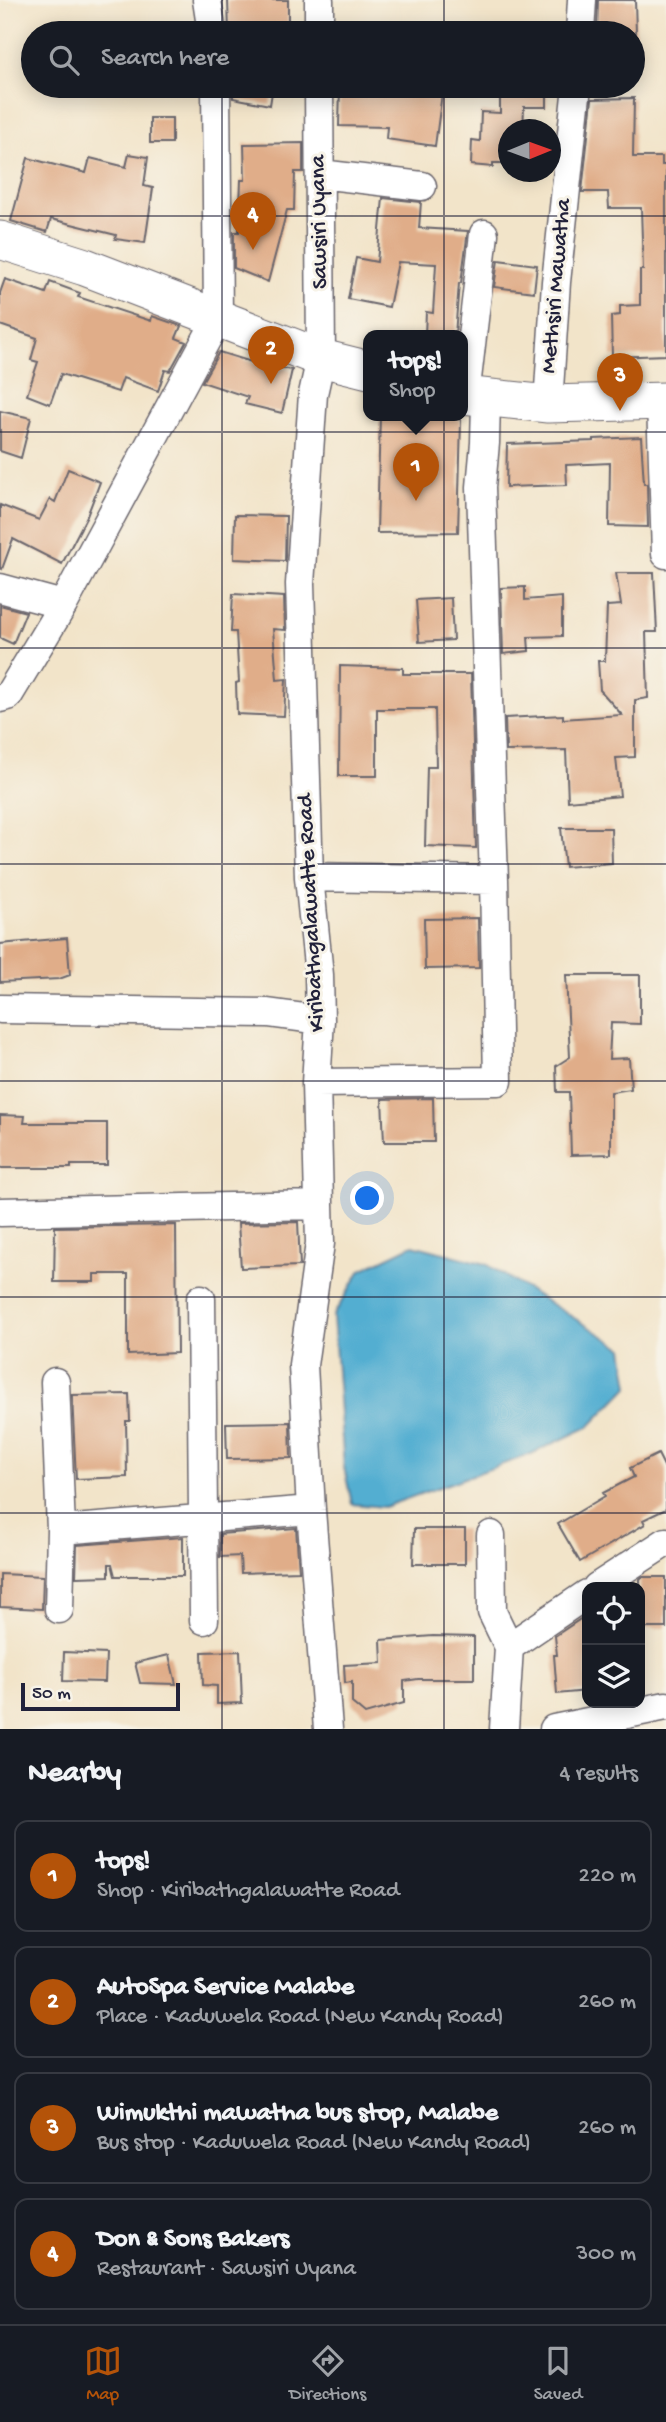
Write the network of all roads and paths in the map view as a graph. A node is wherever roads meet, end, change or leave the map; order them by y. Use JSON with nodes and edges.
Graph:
{"nodes":[{"id":1,"x":207,"y":0,"type":"edge"},
{"id":2,"x":319,"y":0,"type":"edge"},
{"id":3,"x":582,"y":0,"type":"edge"},
{"id":4,"x":210,"y":21,"type":"edge"},
{"id":5,"x":319,"y":21,"type":"edge"},
{"id":6,"x":581,"y":21,"type":"edge"},
{"id":7,"x":216,"y":98,"type":"edge"},
{"id":8,"x":319,"y":98,"type":"edge"},
{"id":9,"x":576,"y":98,"type":"edge"},
{"id":10,"x":320,"y":174,"type":"junction"},
{"id":11,"x":422,"y":186,"type":"dead end"},
{"id":12,"x":484,"y":234,"type":"dead end"},
{"id":13,"x":0,"y":240,"type":"edge"},
{"id":14,"x":218,"y":318,"type":"junction"},
{"id":15,"x":321,"y":358,"type":"junction"},
{"id":16,"x":363,"y":368,"type":"edge"},
{"id":17,"x":471,"y":397,"type":"edge"},
{"id":18,"x":663,"y":401,"type":"edge"},
{"id":19,"x":548,"y":404,"type":"junction"},
{"id":20,"x":666,"y":554,"type":"edge"},
{"id":21,"x":0,"y":588,"type":"edge"},
{"id":22,"x":63,"y":605,"type":"junction"},
{"id":23,"x":0,"y":698,"type":"edge"},
{"id":24,"x":309,"y":877,"type":"junction"},
{"id":25,"x":494,"y":880,"type":"junction"},
{"id":26,"x":0,"y":1009,"type":"edge"},
{"id":27,"x":320,"y":1020,"type":"junction"},
{"id":28,"x":316,"y":1083,"type":"junction"},
{"id":29,"x":317,"y":1205,"type":"junction"},
{"id":30,"x":0,"y":1212,"type":"edge"},
{"id":31,"x":201,"y":1299,"type":"dead end"},
{"id":32,"x":55,"y":1382,"type":"dead end"},
{"id":33,"x":311,"y":1510,"type":"junction"},
{"id":34,"x":202,"y":1520,"type":"junction"},
{"id":35,"x":61,"y":1530,"type":"junction"},
{"id":36,"x":491,"y":1535,"type":"dead end"},
{"id":37,"x":666,"y":1542,"type":"edge"},
{"id":38,"x":605,"y":1582,"type":"edge"},
{"id":39,"x":582,"y":1597,"type":"edge"},
{"id":40,"x":59,"y":1609,"type":"dead end"},
{"id":41,"x":204,"y":1620,"type":"dead end"},
{"id":42,"x":509,"y":1647,"type":"junction"},
{"id":43,"x":666,"y":1706,"type":"edge"},
{"id":44,"x":631,"y":1721,"type":"edge"},
{"id":45,"x":328,"y":1729,"type":"edge"},
{"id":46,"x":504,"y":1729,"type":"edge"},
{"id":47,"x":554,"y":1729,"type":"edge"}],
"edges":[{"from":1,"to":4,"type":"street"},
{"from":2,"to":5,"type":"street"},
{"from":3,"to":6,"type":"street"},
{"from":7,"to":14,"type":"street"},
{"from":8,"to":10,"type":"street","name":"Sawsiri Uyana"},
{"from":9,"to":19,"type":"street","name":"Methsiri Mawatha"},
{"from":10,"to":11,"type":"street"},
{"from":10,"to":15,"type":"street","name":"Sawsiri Uyana"},
{"from":12,"to":17,"type":"street"},
{"from":13,"to":14,"type":"main road"},
{"from":14,"to":15,"type":"main road"},
{"from":14,"to":22,"type":"street"},
{"from":15,"to":16,"type":"main road"},
{"from":15,"to":24,"type":"street","name":"Kiribathgalawatte Road"},
{"from":17,"to":19,"type":"main road"},
{"from":17,"to":25,"type":"street"},
{"from":18,"to":19,"type":"main road"},
{"from":18,"to":20,"type":"street"},
{"from":21,"to":22,"type":"street"},
{"from":22,"to":23,"type":"street"},
{"from":24,"to":25,"type":"street"},
{"from":24,"to":27,"type":"street","name":"Kiribathgalawatte Road"},
{"from":25,"to":28,"type":"street"},
{"from":26,"to":27,"type":"street"},
{"from":27,"to":28,"type":"street","name":"Kiribathgalawatte Road"},
{"from":28,"to":29,"type":"street","name":"Kiribathgalawatte Road"},
{"from":29,"to":30,"type":"street"},
{"from":29,"to":33,"type":"street","name":"Kiribathgalawatte Road"},
{"from":31,"to":34,"type":"street"},
{"from":32,"to":35,"type":"street"},
{"from":33,"to":34,"type":"street"},
{"from":33,"to":45,"type":"street","name":"Kiribathgalawatte Road"},
{"from":34,"to":35,"type":"street"},
{"from":34,"to":41,"type":"street"},
{"from":35,"to":40,"type":"street"},
{"from":36,"to":42,"type":"street"},
{"from":37,"to":38,"type":"street"},
{"from":39,"to":42,"type":"street"},
{"from":42,"to":46,"type":"street"},
{"from":43,"to":44,"type":"street"},
{"from":44,"to":47,"type":"street"}]}
